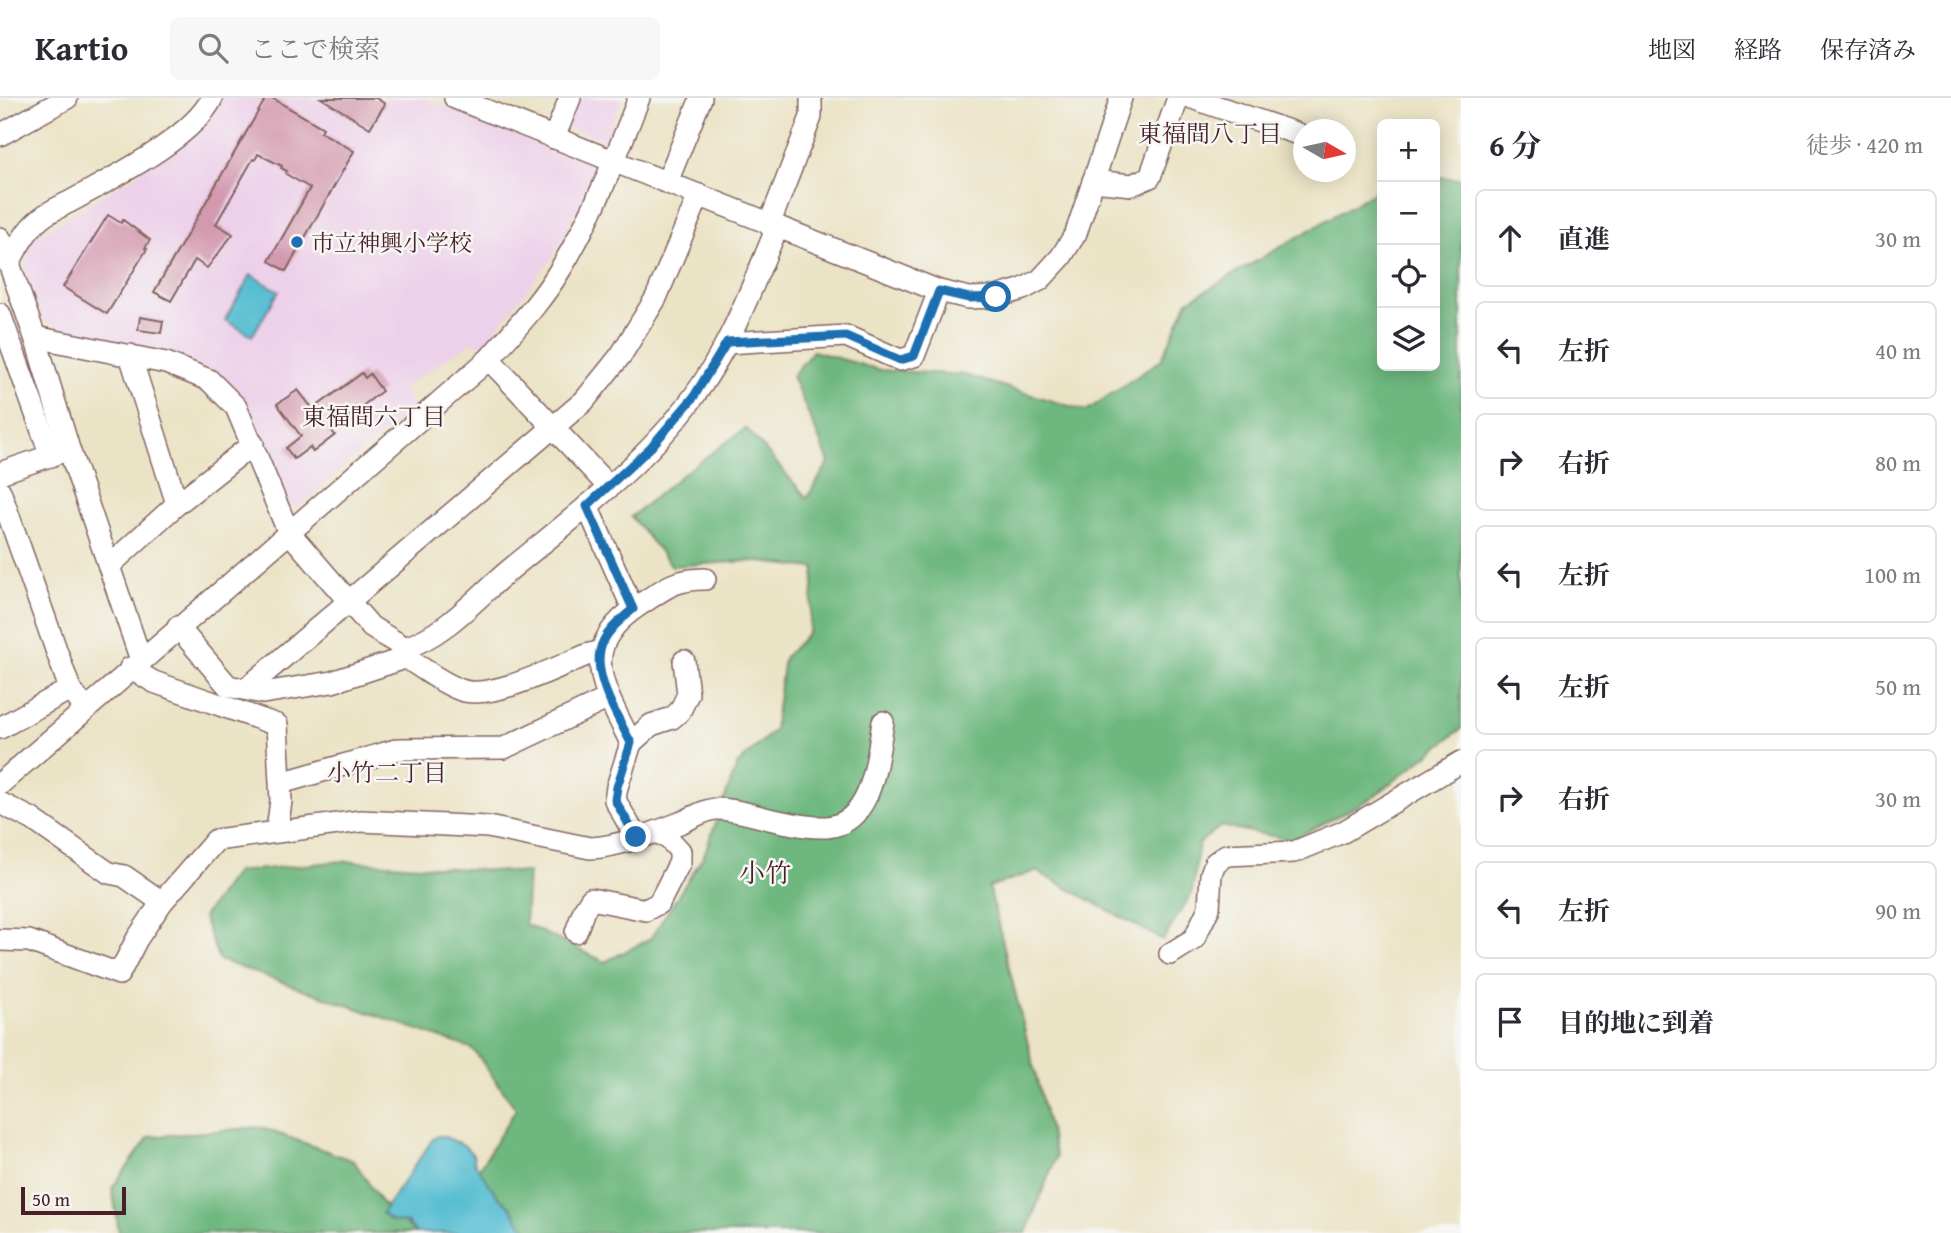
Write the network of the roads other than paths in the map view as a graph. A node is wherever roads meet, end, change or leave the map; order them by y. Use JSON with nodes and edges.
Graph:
{"nodes":[{"id":1,"x":67,"y":98,"type":"edge"},
{"id":2,"x":212,"y":98,"type":"edge"},
{"id":3,"x":455,"y":98,"type":"edge"},
{"id":4,"x":570,"y":98,"type":"edge"},
{"id":5,"x":639,"y":98,"type":"edge"},
{"id":6,"x":701,"y":98,"type":"edge"},
{"id":7,"x":811,"y":98,"type":"edge"},
{"id":8,"x":1121,"y":98,"type":"edge"},
{"id":9,"x":1178,"y":98,"type":"edge"},
{"id":10,"x":1192,"y":98,"type":"edge"},
{"id":11,"x":1293,"y":132,"type":"edge"},
{"id":12,"x":0,"y":135,"type":"edge"},
{"id":13,"x":554,"y":138,"type":"junction"},
{"id":14,"x":614,"y":161,"type":"junction"},
{"id":15,"x":1093,"y":181,"type":"junction"},
{"id":16,"x":667,"y":182,"type":"junction"},
{"id":17,"x":699,"y":195,"type":"junction"},
{"id":18,"x":773,"y":226,"type":"junction"},
{"id":19,"x":0,"y":238,"type":"edge"},
{"id":20,"x":9,"y":263,"type":"junction"},
{"id":21,"x":939,"y":291,"type":"junction"},
{"id":22,"x":0,"y":314,"type":"edge"},
{"id":23,"x":35,"y":337,"type":"junction"},
{"id":24,"x":727,"y":342,"type":"junction"},
{"id":25,"x":130,"y":355,"type":"junction"},
{"id":26,"x":489,"y":359,"type":"junction"},
{"id":27,"x":552,"y":428,"type":"junction"},
{"id":28,"x":253,"y":444,"type":"junction"},
{"id":29,"x":60,"y":452,"type":"junction"},
{"id":30,"x":0,"y":473,"type":"edge"},
{"id":31,"x":608,"y":486,"type":"junction"},
{"id":32,"x":0,"y":491,"type":"edge"},
{"id":33,"x":177,"y":504,"type":"junction"},
{"id":34,"x":587,"y":506,"type":"junction"},
{"id":35,"x":288,"y":531,"type":"junction"},
{"id":36,"x":109,"y":566,"type":"junction"},
{"id":37,"x":705,"y":579,"type":"dead end"},
{"id":38,"x":349,"y":602,"type":"junction"},
{"id":39,"x":633,"y":609,"type":"junction"},
{"id":40,"x":178,"y":627,"type":"junction"},
{"id":41,"x":405,"y":648,"type":"junction"},
{"id":42,"x":600,"y":652,"type":"junction"},
{"id":43,"x":684,"y":661,"type":"dead end"},
{"id":44,"x":136,"y":664,"type":"junction"},
{"id":45,"x":246,"y":689,"type":"junction"},
{"id":46,"x":70,"y":690,"type":"junction"},
{"id":47,"x":609,"y":698,"type":"junction"},
{"id":48,"x":85,"y":708,"type":"junction"},
{"id":49,"x":2,"y":720,"type":"edge"},
{"id":50,"x":883,"y":722,"type":"dead end"},
{"id":51,"x":631,"y":743,"type":"junction"},
{"id":52,"x":1461,"y":762,"type":"edge"},
{"id":53,"x":281,"y":783,"type":"junction"},
{"id":54,"x":0,"y":784,"type":"edge"},
{"id":55,"x":0,"y":803,"type":"edge"},
{"id":56,"x":277,"y":830,"type":"junction"},
{"id":57,"x":646,"y":834,"type":"junction"},
{"id":58,"x":162,"y":902,"type":"junction"},
{"id":59,"x":576,"y":932,"type":"dead end"},
{"id":60,"x":0,"y":940,"type":"edge"},
{"id":61,"x":1170,"y":954,"type":"dead end"}],
"edges":[{"from":1,"to":12,"type":"street"},
{"from":2,"to":20,"type":"street"},
{"from":3,"to":13,"type":"street"},
{"from":4,"to":13,"type":"street"},
{"from":5,"to":14,"type":"street"},
{"from":6,"to":16,"type":"street"},
{"from":7,"to":18,"type":"street"},
{"from":8,"to":15,"type":"street"},
{"from":9,"to":15,"type":"street"},
{"from":10,"to":11,"type":"street"},
{"from":13,"to":14,"type":"street"},
{"from":14,"to":16,"type":"street"},
{"from":14,"to":26,"type":"street"},
{"from":15,"to":21,"type":"street"},
{"from":16,"to":17,"type":"street"},
{"from":17,"to":18,"type":"street"},
{"from":17,"to":27,"type":"street"},
{"from":18,"to":21,"type":"street"},
{"from":18,"to":24,"type":"street"},
{"from":19,"to":20,"type":"street"},
{"from":20,"to":23,"type":"street"},
{"from":21,"to":24,"type":"street"},
{"from":22,"to":29,"type":"street"},
{"from":23,"to":25,"type":"street"},
{"from":23,"to":29,"type":"street"},
{"from":24,"to":31,"type":"street"},
{"from":25,"to":28,"type":"street"},
{"from":25,"to":33,"type":"street"},
{"from":26,"to":27,"type":"street"},
{"from":26,"to":35,"type":"street"},
{"from":27,"to":31,"type":"street"},
{"from":27,"to":38,"type":"street"},
{"from":28,"to":33,"type":"street"},
{"from":28,"to":35,"type":"street"},
{"from":29,"to":30,"type":"street"},
{"from":29,"to":36,"type":"street"},
{"from":31,"to":34,"type":"street"},
{"from":32,"to":46,"type":"street"},
{"from":33,"to":36,"type":"street"},
{"from":34,"to":39,"type":"street"},
{"from":34,"to":41,"type":"street"},
{"from":35,"to":38,"type":"street"},
{"from":35,"to":40,"type":"street"},
{"from":36,"to":44,"type":"street"},
{"from":37,"to":39,"type":"street"},
{"from":38,"to":41,"type":"street"},
{"from":38,"to":45,"type":"street"},
{"from":39,"to":42,"type":"street"},
{"from":40,"to":44,"type":"street"},
{"from":40,"to":45,"type":"street"},
{"from":41,"to":42,"type":"street"},
{"from":41,"to":45,"type":"street"},
{"from":42,"to":47,"type":"street"},
{"from":43,"to":51,"type":"street"},
{"from":44,"to":48,"type":"street"},
{"from":44,"to":53,"type":"street"},
{"from":46,"to":48,"type":"street"},
{"from":46,"to":49,"type":"street"},
{"from":47,"to":51,"type":"street"},
{"from":47,"to":53,"type":"street"},
{"from":48,"to":54,"type":"street"},
{"from":50,"to":57,"type":"street"},
{"from":51,"to":57,"type":"street"},
{"from":52,"to":61,"type":"street"},
{"from":53,"to":56,"type":"street"},
{"from":55,"to":58,"type":"street"},
{"from":56,"to":57,"type":"street"},
{"from":56,"to":58,"type":"street"},
{"from":57,"to":59,"type":"street"},
{"from":58,"to":60,"type":"street"}]}
